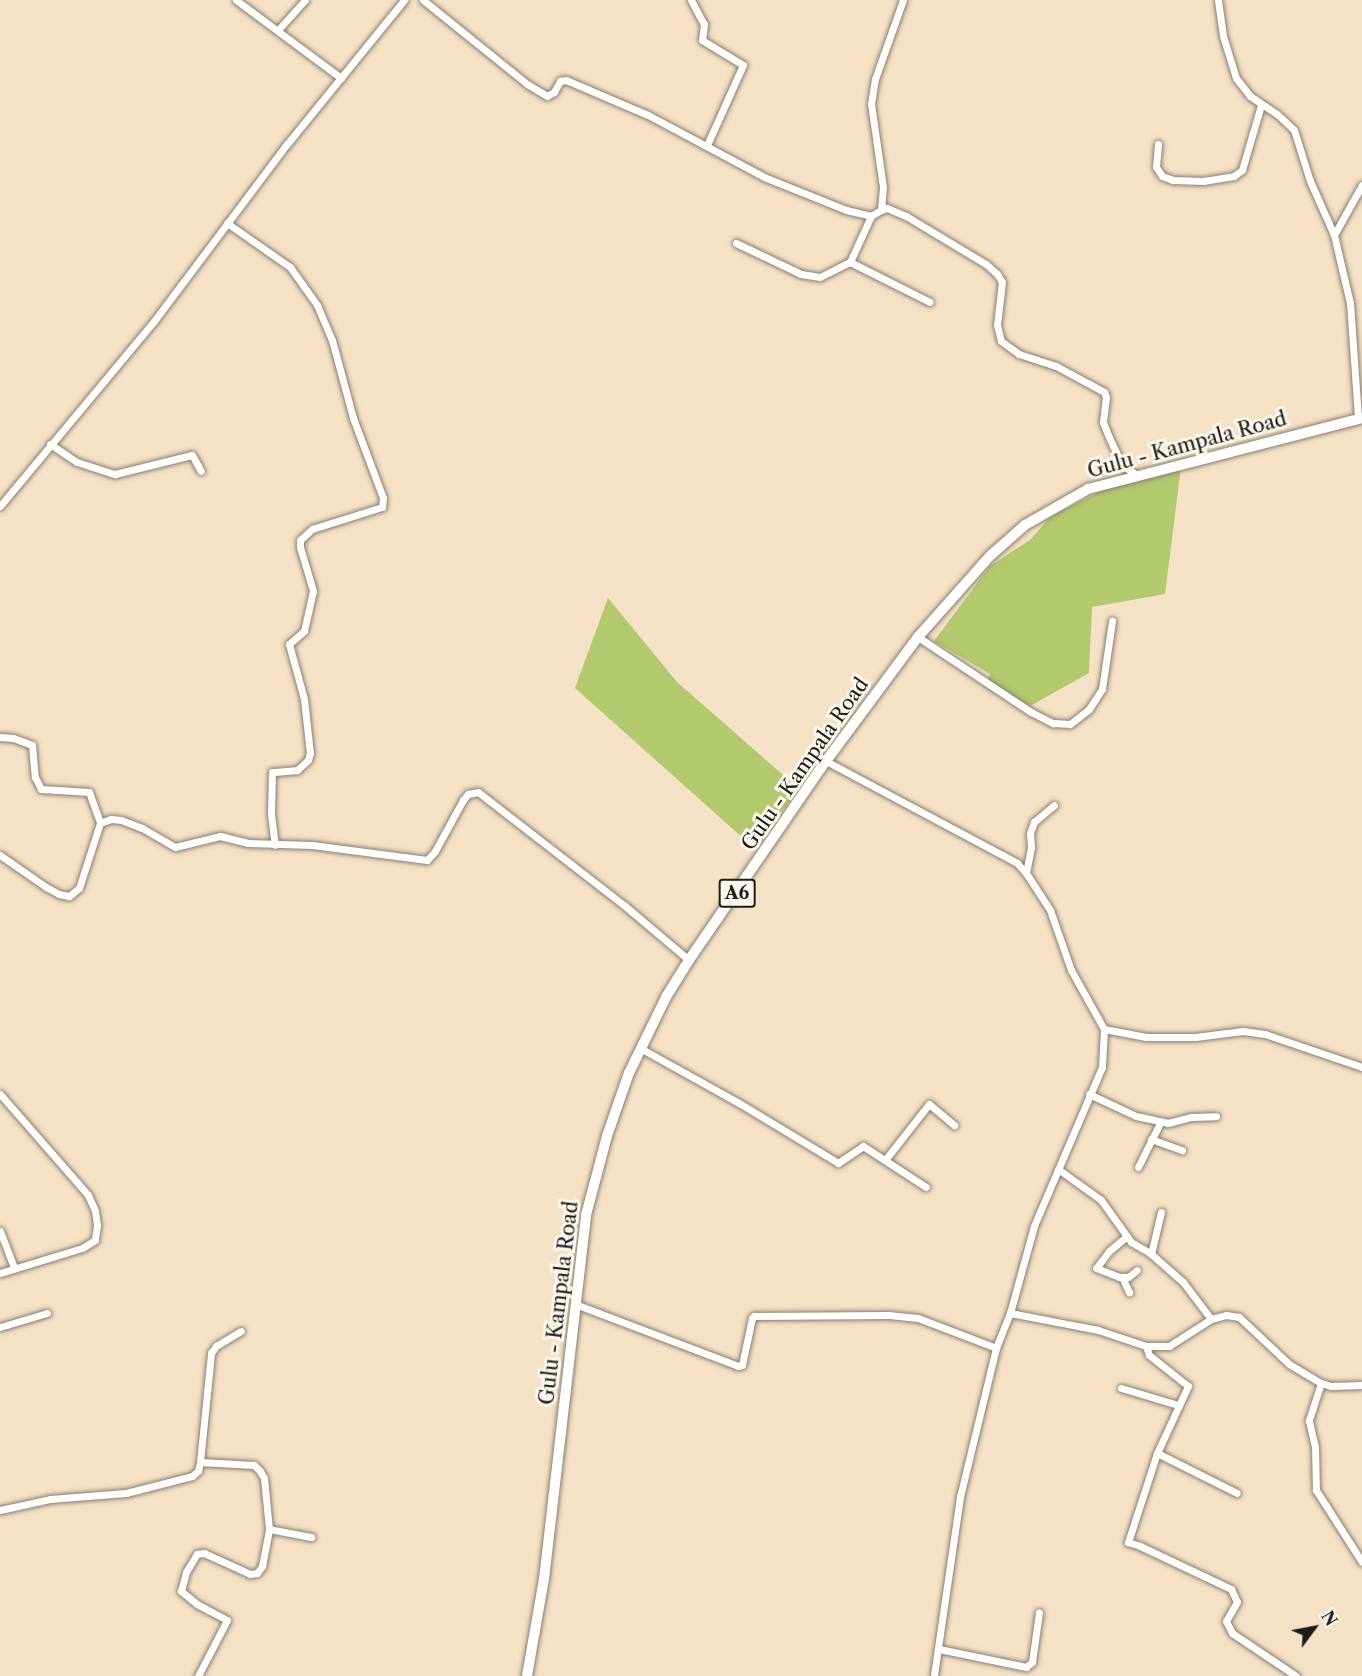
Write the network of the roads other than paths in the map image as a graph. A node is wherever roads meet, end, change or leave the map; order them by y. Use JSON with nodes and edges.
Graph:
{"nodes":[{"id":1,"x":236,"y":0,"type":"edge"},
{"id":2,"x":305,"y":0,"type":"edge"},
{"id":3,"x":404,"y":0,"type":"edge"},
{"id":4,"x":691,"y":0,"type":"edge"},
{"id":5,"x":903,"y":0,"type":"edge"},
{"id":6,"x":1218,"y":0,"type":"edge"},
{"id":7,"x":429,"y":1,"type":"edge"},
{"id":8,"x":278,"y":30,"type":"junction"},
{"id":9,"x":341,"y":78,"type":"junction"},
{"id":10,"x":1261,"y":105,"type":"junction"},
{"id":11,"x":1158,"y":144,"type":"dead end"},
{"id":12,"x":707,"y":145,"type":"junction"},
{"id":13,"x":1362,"y":185,"type":"edge"},
{"id":14,"x":881,"y":210,"type":"junction"},
{"id":15,"x":871,"y":216,"type":"junction"},
{"id":16,"x":227,"y":223,"type":"junction"},
{"id":17,"x":1334,"y":236,"type":"junction"},
{"id":18,"x":736,"y":243,"type":"dead end"},
{"id":19,"x":850,"y":262,"type":"junction"},
{"id":20,"x":930,"y":302,"type":"dead end"},
{"id":21,"x":1360,"y":418,"type":"edge"},
{"id":22,"x":50,"y":444,"type":"junction"},
{"id":23,"x":201,"y":471,"type":"dead end"},
{"id":24,"x":1137,"y":475,"type":"junction"},
{"id":25,"x":0,"y":506,"type":"edge"},
{"id":26,"x":1112,"y":621,"type":"dead end"},
{"id":27,"x":918,"y":637,"type":"junction"},
{"id":28,"x":0,"y":737,"type":"edge"},
{"id":29,"x":826,"y":761,"type":"junction"},
{"id":30,"x":1053,"y":805,"type":"dead end"},
{"id":31,"x":100,"y":823,"type":"junction"},
{"id":32,"x":274,"y":845,"type":"junction"},
{"id":33,"x":0,"y":855,"type":"edge"},
{"id":34,"x":1026,"y":873,"type":"junction"},
{"id":35,"x":689,"y":960,"type":"junction"},
{"id":36,"x":1104,"y":1029,"type":"junction"},
{"id":37,"x":640,"y":1048,"type":"junction"},
{"id":38,"x":1362,"y":1067,"type":"edge"},
{"id":39,"x":0,"y":1094,"type":"edge"},
{"id":40,"x":1089,"y":1094,"type":"junction"},
{"id":41,"x":1216,"y":1116,"type":"dead end"},
{"id":42,"x":1161,"y":1121,"type":"junction"},
{"id":43,"x":954,"y":1125,"type":"dead end"},
{"id":44,"x":1151,"y":1139,"type":"junction"},
{"id":45,"x":1182,"y":1150,"type":"dead end"},
{"id":46,"x":885,"y":1160,"type":"junction"},
{"id":47,"x":1138,"y":1167,"type":"dead end"},
{"id":48,"x":1058,"y":1169,"type":"junction"},
{"id":49,"x":926,"y":1187,"type":"dead end"},
{"id":50,"x":1161,"y":1212,"type":"dead end"},
{"id":51,"x":0,"y":1230,"type":"edge"},
{"id":52,"x":1127,"y":1236,"type":"junction"},
{"id":53,"x":1151,"y":1254,"type":"junction"},
{"id":54,"x":14,"y":1268,"type":"junction"},
{"id":55,"x":1137,"y":1270,"type":"dead end"},
{"id":56,"x":0,"y":1273,"type":"edge"},
{"id":57,"x":1122,"y":1277,"type":"junction"},
{"id":58,"x":1129,"y":1292,"type":"dead end"},
{"id":59,"x":575,"y":1304,"type":"junction"},
{"id":60,"x":1010,"y":1312,"type":"junction"},
{"id":61,"x":47,"y":1313,"type":"dead end"},
{"id":62,"x":1211,"y":1319,"type":"junction"},
{"id":63,"x":0,"y":1327,"type":"edge"},
{"id":64,"x":241,"y":1331,"type":"dead end"},
{"id":65,"x":1146,"y":1346,"type":"junction"},
{"id":66,"x":996,"y":1348,"type":"junction"},
{"id":67,"x":1321,"y":1383,"type":"junction"},
{"id":68,"x":1362,"y":1385,"type":"edge"},
{"id":69,"x":1120,"y":1388,"type":"dead end"},
{"id":70,"x":1179,"y":1405,"type":"junction"},
{"id":71,"x":1157,"y":1453,"type":"junction"},
{"id":72,"x":200,"y":1462,"type":"junction"},
{"id":73,"x":1237,"y":1492,"type":"dead end"},
{"id":74,"x":0,"y":1510,"type":"edge"},
{"id":75,"x":269,"y":1529,"type":"junction"},
{"id":76,"x":311,"y":1537,"type":"dead end"},
{"id":77,"x":1362,"y":1562,"type":"edge"},
{"id":78,"x":1039,"y":1612,"type":"dead end"},
{"id":79,"x":939,"y":1649,"type":"junction"},
{"id":80,"x":198,"y":1676,"type":"edge"},
{"id":81,"x":527,"y":1676,"type":"edge"},
{"id":82,"x":934,"y":1676,"type":"edge"},
{"id":83,"x":1296,"y":1676,"type":"edge"}],
"edges":[{"from":1,"to":8,"type":"street"},
{"from":2,"to":8,"type":"street"},
{"from":3,"to":9,"type":"street"},
{"from":4,"to":12,"type":"street"},
{"from":5,"to":14,"type":"street"},
{"from":6,"to":10,"type":"street"},
{"from":7,"to":12,"type":"street"},
{"from":8,"to":9,"type":"street"},
{"from":9,"to":16,"type":"street"},
{"from":10,"to":11,"type":"street"},
{"from":10,"to":17,"type":"street"},
{"from":12,"to":15,"type":"street"},
{"from":13,"to":17,"type":"street"},
{"from":14,"to":15,"type":"street"},
{"from":14,"to":24,"type":"street"},
{"from":15,"to":19,"type":"street"},
{"from":16,"to":22,"type":"street"},
{"from":16,"to":32,"type":"street"},
{"from":17,"to":21,"type":"street"},
{"from":18,"to":19,"type":"street"},
{"from":19,"to":20,"type":"street"},
{"from":21,"to":24,"type":"main road","name":"Gulu - Kampala Road","number":"A6"},
{"from":22,"to":23,"type":"street"},
{"from":22,"to":25,"type":"street"},
{"from":24,"to":27,"type":"main road","name":"Gulu - Kampala Road","number":"A6"},
{"from":26,"to":27,"type":"street"},
{"from":27,"to":29,"type":"main road","name":"Gulu - Kampala Road","number":"A6"},
{"from":28,"to":31,"type":"street"},
{"from":29,"to":34,"type":"street"},
{"from":29,"to":35,"type":"main road","name":"Gulu - Kampala Road","number":"A6"},
{"from":30,"to":34,"type":"street"},
{"from":31,"to":32,"type":"street"},
{"from":31,"to":33,"type":"street"},
{"from":32,"to":35,"type":"street"},
{"from":34,"to":36,"type":"street"},
{"from":35,"to":37,"type":"main road","name":"Gulu - Kampala Road","number":"A6"},
{"from":36,"to":38,"type":"street"},
{"from":36,"to":40,"type":"street"},
{"from":37,"to":46,"type":"street"},
{"from":37,"to":59,"type":"main road","name":"Gulu - Kampala Road","number":"A6"},
{"from":39,"to":54,"type":"street"},
{"from":40,"to":42,"type":"street"},
{"from":40,"to":48,"type":"street"},
{"from":41,"to":42,"type":"street"},
{"from":42,"to":44,"type":"street"},
{"from":43,"to":46,"type":"street"},
{"from":44,"to":45,"type":"street"},
{"from":44,"to":47,"type":"street"},
{"from":46,"to":49,"type":"street"},
{"from":48,"to":52,"type":"street"},
{"from":48,"to":60,"type":"street"},
{"from":50,"to":53,"type":"street"},
{"from":51,"to":54,"type":"street"},
{"from":52,"to":53,"type":"street"},
{"from":52,"to":57,"type":"street"},
{"from":53,"to":62,"type":"street"},
{"from":54,"to":56,"type":"street"},
{"from":55,"to":57,"type":"street"},
{"from":57,"to":58,"type":"street"},
{"from":59,"to":66,"type":"street"},
{"from":59,"to":81,"type":"main road","name":"Gulu - Kampala Road","number":"A6"},
{"from":60,"to":65,"type":"street"},
{"from":60,"to":66,"type":"street"},
{"from":61,"to":63,"type":"street"},
{"from":62,"to":65,"type":"street"},
{"from":62,"to":67,"type":"street"},
{"from":64,"to":72,"type":"street"},
{"from":65,"to":70,"type":"street"},
{"from":66,"to":79,"type":"street"},
{"from":67,"to":68,"type":"street"},
{"from":67,"to":77,"type":"street"},
{"from":69,"to":70,"type":"street"},
{"from":70,"to":71,"type":"street"},
{"from":71,"to":73,"type":"street"},
{"from":71,"to":83,"type":"street"},
{"from":72,"to":74,"type":"street"},
{"from":72,"to":75,"type":"street"},
{"from":75,"to":76,"type":"street"},
{"from":75,"to":80,"type":"street"},
{"from":78,"to":79,"type":"street"},
{"from":79,"to":82,"type":"street"}]}
